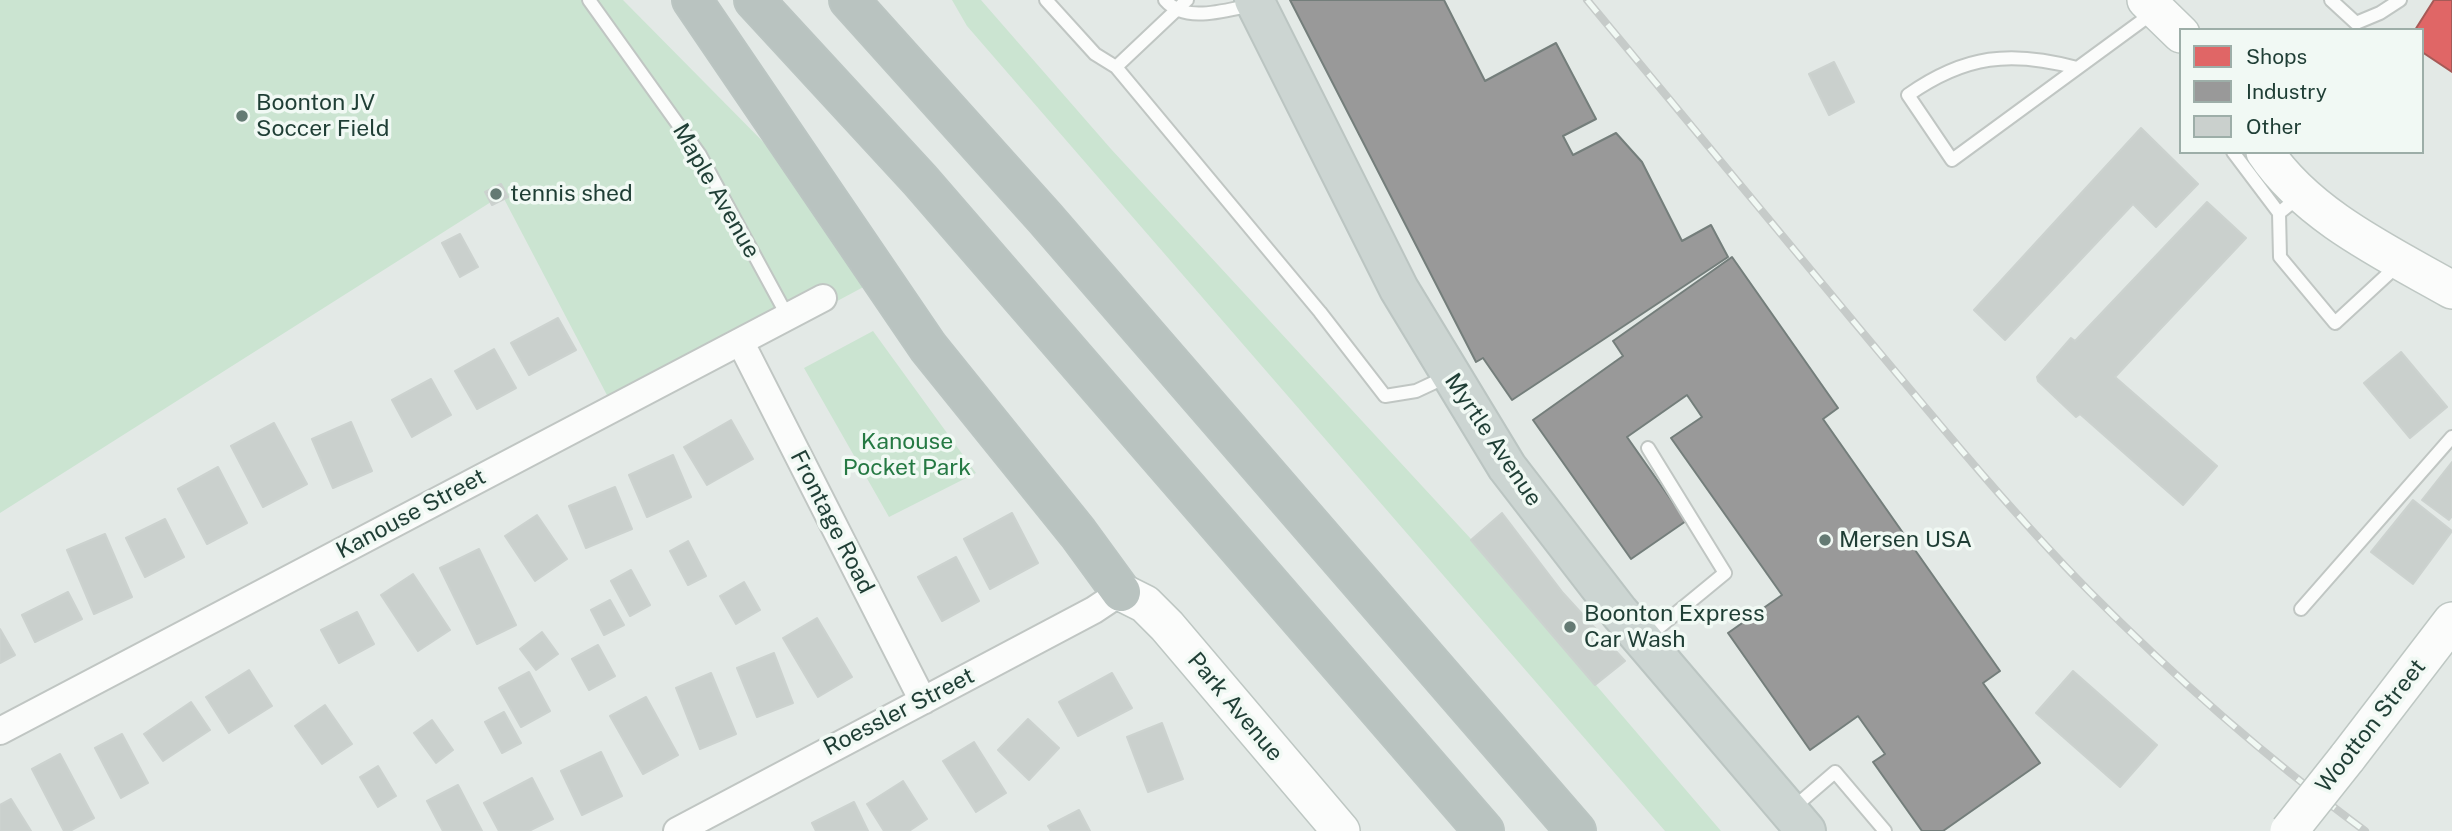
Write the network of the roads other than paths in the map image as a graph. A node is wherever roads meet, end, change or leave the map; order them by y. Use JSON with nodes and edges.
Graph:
{"nodes":[{"id":1,"x":589,"y":0,"type":"edge"},
{"id":2,"x":692,"y":0,"type":"edge"},
{"id":3,"x":754,"y":0,"type":"edge"},
{"id":4,"x":849,"y":0,"type":"edge"},
{"id":5,"x":1046,"y":0,"type":"edge"},
{"id":6,"x":1165,"y":0,"type":"edge"},
{"id":7,"x":1187,"y":0,"type":"edge"},
{"id":8,"x":2331,"y":0,"type":"edge"},
{"id":9,"x":2400,"y":0,"type":"edge"},
{"id":10,"x":1255,"y":2,"type":"edge"},
{"id":11,"x":1174,"y":11,"type":"junction"},
{"id":12,"x":2161,"y":14,"type":"edge"},
{"id":13,"x":1116,"y":67,"type":"junction"},
{"id":14,"x":2077,"y":68,"type":"junction"},
{"id":15,"x":2235,"y":154,"type":"edge"},
{"id":16,"x":2266,"y":154,"type":"edge"},
{"id":17,"x":2291,"y":204,"type":"junction"},
{"id":18,"x":2402,"y":261,"type":"junction"},
{"id":19,"x":2452,"y":290,"type":"edge"},
{"id":20,"x":823,"y":298,"type":"dead end"},
{"id":21,"x":788,"y":317,"type":"junction"},
{"id":22,"x":741,"y":343,"type":"junction"},
{"id":23,"x":1450,"y":375,"type":"junction"},
{"id":24,"x":2452,"y":438,"type":"edge"},
{"id":25,"x":1648,"y":447,"type":"dead end"},
{"id":26,"x":1121,"y":592,"type":"junction"},
{"id":27,"x":2301,"y":609,"type":"dead end"},
{"id":28,"x":2452,"y":621,"type":"edge"},
{"id":29,"x":1643,"y":641,"type":"junction"},
{"id":30,"x":923,"y":701,"type":"junction"},
{"id":31,"x":0,"y":731,"type":"edge"},
{"id":32,"x":1797,"y":821,"type":"edge"},
{"id":33,"x":677,"y":831,"type":"edge"},
{"id":34,"x":1341,"y":831,"type":"edge"},
{"id":35,"x":1484,"y":831,"type":"edge"},
{"id":36,"x":1576,"y":831,"type":"edge"},
{"id":37,"x":1885,"y":831,"type":"edge"},
{"id":38,"x":2289,"y":831,"type":"edge"}],
"edges":[{"from":1,"to":21,"type":"lane","name":"Maple Avenue"},
{"from":2,"to":26,"type":"highway"},
{"from":3,"to":35,"type":"highway"},
{"from":4,"to":36,"type":"highway"},
{"from":5,"to":13,"type":"lane"},
{"from":6,"to":11,"type":"lane"},
{"from":7,"to":11,"type":"lane"},
{"from":8,"to":9,"type":"lane"},
{"from":10,"to":11,"type":"lane"},
{"from":10,"to":23,"type":"main road","name":"Myrtle Avenue"},
{"from":11,"to":13,"type":"lane"},
{"from":12,"to":14,"type":"lane"},
{"from":13,"to":23,"type":"lane"},
{"from":14,"to":14,"type":"lane"},
{"from":15,"to":17,"type":"lane"},
{"from":16,"to":17,"type":"street"},
{"from":17,"to":18,"type":"street"},
{"from":17,"to":18,"type":"lane"},
{"from":18,"to":19,"type":"street"},
{"from":20,"to":21,"type":"street","name":"Kanouse Street"},
{"from":21,"to":22,"type":"street","name":"Kanouse Street"},
{"from":22,"to":30,"type":"street","name":"Frontage Road"},
{"from":22,"to":31,"type":"street","name":"Kanouse Street"},
{"from":23,"to":29,"type":"main road","name":"Myrtle Avenue"},
{"from":24,"to":27,"type":"lane"},
{"from":25,"to":29,"type":"lane"},
{"from":26,"to":30,"type":"street","name":"Roessler Street"},
{"from":26,"to":34,"type":"street","name":"Park Avenue"},
{"from":28,"to":38,"type":"street","name":"Wootton Street","bridge":true},
{"from":29,"to":32,"type":"main road","name":"Myrtle Avenue"},
{"from":30,"to":33,"type":"street","name":"Roessler Street"},
{"from":32,"to":37,"type":"lane"}]}
